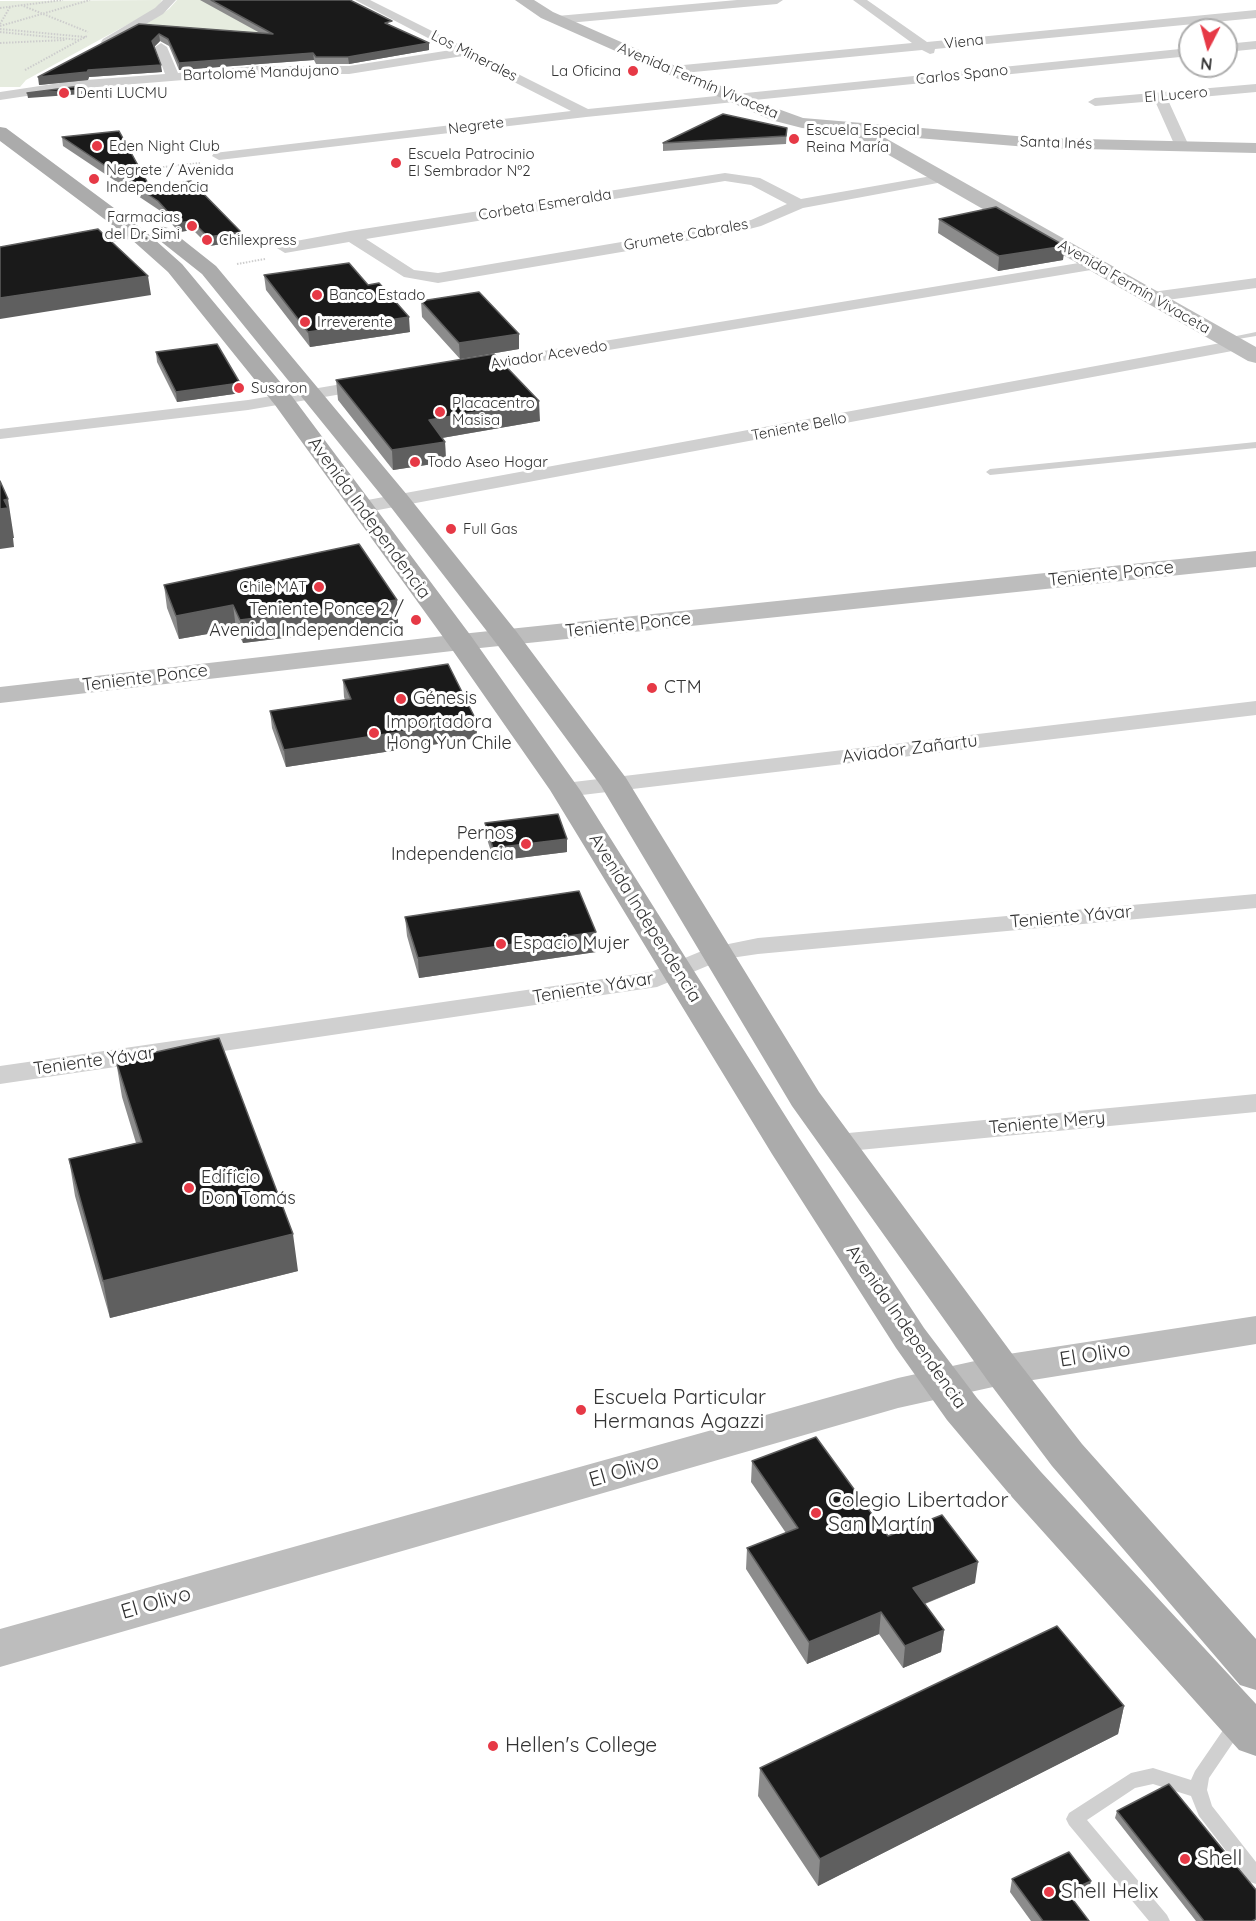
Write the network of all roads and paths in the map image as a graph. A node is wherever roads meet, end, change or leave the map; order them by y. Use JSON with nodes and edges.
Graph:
{"nodes":[{"id":1,"x":63,"y":0,"type":"edge"},
{"id":2,"x":90,"y":0,"type":"edge"},
{"id":3,"x":170,"y":0,"type":"edge"},
{"id":4,"x":361,"y":0,"type":"edge"},
{"id":5,"x":522,"y":0,"type":"edge"},
{"id":6,"x":777,"y":0,"type":"edge"},
{"id":7,"x":859,"y":0,"type":"edge"},
{"id":8,"x":1235,"y":0,"type":"edge"},
{"id":9,"x":21,"y":5,"type":"junction"},
{"id":10,"x":10,"y":7,"type":"junction"},
{"id":11,"x":0,"y":8,"type":"edge"},
{"id":12,"x":1256,"y":13,"type":"edge"},
{"id":13,"x":43,"y":14,"type":"junction"},
{"id":14,"x":557,"y":20,"type":"junction"},
{"id":15,"x":0,"y":28,"type":"edge"},
{"id":16,"x":85,"y":37,"type":"junction"},
{"id":17,"x":81,"y":40,"type":"junction"},
{"id":18,"x":0,"y":42,"type":"edge"},
{"id":19,"x":1256,"y":45,"type":"edge"},
{"id":20,"x":99,"y":46,"type":"edge"},
{"id":21,"x":924,"y":46,"type":"junction"},
{"id":22,"x":161,"y":47,"type":"edge"},
{"id":23,"x":1238,"y":47,"type":"edge"},
{"id":24,"x":465,"y":52,"type":"junction"},
{"id":25,"x":1178,"y":53,"type":"edge"},
{"id":26,"x":672,"y":70,"type":"junction"},
{"id":27,"x":21,"y":72,"type":"dead end"},
{"id":28,"x":965,"y":74,"type":"junction"},
{"id":29,"x":41,"y":75,"type":"edge"},
{"id":30,"x":173,"y":77,"type":"junction"},
{"id":31,"x":983,"y":87,"type":"dead end"},
{"id":32,"x":1256,"y":88,"type":"edge"},
{"id":33,"x":0,"y":91,"type":"edge"},
{"id":34,"x":26,"y":91,"type":"junction"},
{"id":35,"x":0,"y":96,"type":"edge"},
{"id":36,"x":1160,"y":97,"type":"junction"},
{"id":37,"x":733,"y":98,"type":"junction"},
{"id":38,"x":1256,"y":99,"type":"edge"},
{"id":39,"x":1095,"y":102,"type":"dead end"},
{"id":40,"x":0,"y":113,"type":"edge"},
{"id":41,"x":586,"y":113,"type":"junction"},
{"id":42,"x":856,"y":129,"type":"junction"},
{"id":43,"x":0,"y":132,"type":"edge"},
{"id":44,"x":1182,"y":146,"type":"junction"},
{"id":45,"x":1256,"y":148,"type":"edge"},
{"id":46,"x":219,"y":156,"type":"joint"},
{"id":47,"x":83,"y":176,"type":"junction"},
{"id":48,"x":943,"y":178,"type":"junction"},
{"id":49,"x":799,"y":204,"type":"junction"},
{"id":50,"x":138,"y":235,"type":"junction"},
{"id":51,"x":350,"y":236,"type":"junction"},
{"id":52,"x":91,"y":243,"type":"edge"},
{"id":53,"x":285,"y":248,"type":"joint"},
{"id":54,"x":1097,"y":265,"type":"junction"},
{"id":55,"x":209,"y":270,"type":"junction"},
{"id":56,"x":1256,"y":283,"type":"edge"},
{"id":57,"x":1152,"y":297,"type":"junction"},
{"id":58,"x":1256,"y":334,"type":"edge"},
{"id":59,"x":1232,"y":342,"type":"junction"},
{"id":60,"x":1256,"y":356,"type":"edge"},
{"id":61,"x":459,"y":370,"type":"edge"},
{"id":62,"x":388,"y":381,"type":"edge"},
{"id":63,"x":313,"y":395,"type":"junction"},
{"id":64,"x":284,"y":400,"type":"junction"},
{"id":65,"x":0,"y":434,"type":"edge"},
{"id":66,"x":1256,"y":445,"type":"edge"},
{"id":67,"x":990,"y":472,"type":"dead end"},
{"id":68,"x":399,"y":501,"type":"junction"},
{"id":69,"x":362,"y":507,"type":"junction"},
{"id":70,"x":1256,"y":559,"type":"edge"},
{"id":71,"x":506,"y":637,"type":"junction"},
{"id":72,"x":461,"y":642,"type":"junction"},
{"id":73,"x":0,"y":695,"type":"edge"},
{"id":74,"x":1256,"y":708,"type":"edge"},
{"id":75,"x":615,"y":784,"type":"junction"},
{"id":76,"x":565,"y":790,"type":"junction"},
{"id":77,"x":1256,"y":901,"type":"edge"},
{"id":78,"x":718,"y":953,"type":"junction"},
{"id":79,"x":678,"y":970,"type":"junction"},
{"id":80,"x":0,"y":1075,"type":"edge"},
{"id":81,"x":1256,"y":1104,"type":"edge"},
{"id":82,"x":838,"y":1143,"type":"junction"},
{"id":83,"x":1256,"y":1330,"type":"edge"},
{"id":84,"x":1002,"y":1370,"type":"junction"},
{"id":85,"x":943,"y":1383,"type":"junction"},
{"id":86,"x":0,"y":1647,"type":"edge"},
{"id":87,"x":1256,"y":1671,"type":"edge"},
{"id":88,"x":1248,"y":1727,"type":"edge"},
{"id":89,"x":1198,"y":1790,"type":"junction"},
{"id":90,"x":1256,"y":1876,"type":"edge"},
{"id":91,"x":1161,"y":1921,"type":"edge"}],
"edges":[{"from":1,"to":9,"type":"path"},
{"from":2,"to":13,"type":"path"},
{"from":3,"to":20,"type":"street"},
{"from":4,"to":24,"type":"street","name":"Los Minerales"},
{"from":5,"to":14,"type":"street","name":"Avenida Fermín Vivaceta"},
{"from":6,"to":14,"type":"street"},
{"from":7,"to":21,"type":"street"},
{"from":8,"to":12,"type":"street"},
{"from":9,"to":10,"type":"path"},
{"from":9,"to":13,"type":"path"},
{"from":10,"to":11,"type":"path"},
{"from":10,"to":15,"type":"path"},
{"from":12,"to":21,"type":"street","name":"Viena"},
{"from":13,"to":15,"type":"path"},
{"from":13,"to":16,"type":"path"},
{"from":14,"to":26,"type":"street","name":"Avenida Fermín Vivaceta"},
{"from":15,"to":16,"type":"path"},
{"from":15,"to":17,"type":"path"},
{"from":16,"to":17,"type":"path"},
{"from":17,"to":18,"type":"path"},
{"from":17,"to":27,"type":"path"},
{"from":19,"to":23,"type":"street"},
{"from":21,"to":26,"type":"street","name":"Viena"},
{"from":21,"to":28,"type":"street"},
{"from":22,"to":30,"type":"street"},
{"from":24,"to":30,"type":"street","name":"Bartolomé Mandujano"},
{"from":24,"to":41,"type":"street","name":"Los Minerales"},
{"from":25,"to":28,"type":"street","name":"Carlos Spano"},
{"from":26,"to":37,"type":"street","name":"Avenida Fermín Vivaceta"},
{"from":28,"to":31,"type":"street"},
{"from":28,"to":37,"type":"street","name":"Carlos Spano"},
{"from":29,"to":34,"type":"street"},
{"from":30,"to":34,"type":"street","name":"Bartolomé Mandujano"},
{"from":32,"to":36,"type":"street","name":"El Lucero"},
{"from":33,"to":34,"type":"street"},
{"from":34,"to":35,"type":"street"},
{"from":36,"to":38,"type":"street"},
{"from":36,"to":39,"type":"street","name":"El Lucero"},
{"from":36,"to":44,"type":"street"},
{"from":37,"to":41,"type":"street","name":"Negrete"},
{"from":37,"to":42,"type":"street","name":"Avenida Fermín Vivaceta"},
{"from":40,"to":47,"type":"main road","name":"Avenida Independencia"},
{"from":41,"to":46,"type":"street","name":"Negrete"},
{"from":42,"to":44,"type":"street","name":"Santa Inés"},
{"from":42,"to":48,"type":"street","name":"Avenida Fermín Vivaceta"},
{"from":43,"to":50,"type":"main road","name":"Avenida Independencia"},
{"from":44,"to":45,"type":"street","name":"Santa Inés"},
{"from":46,"to":47,"type":"path"},
{"from":47,"to":55,"type":"main road","name":"Avenida Independencia"},
{"from":48,"to":49,"type":"street","name":"Grumete Cabrales"},
{"from":48,"to":54,"type":"street","name":"Avenida Fermín Vivaceta"},
{"from":49,"to":51,"type":"street","name":"Corbeta Esmeralda"},
{"from":49,"to":51,"type":"street","name":"Grumete Cabrales"},
{"from":50,"to":52,"type":"lane"},
{"from":50,"to":64,"type":"main road","name":"Avenida Independencia"},
{"from":51,"to":53,"type":"street","name":"Corbeta Esmeralda"},
{"from":53,"to":55,"type":"path"},
{"from":54,"to":57,"type":"street","name":"Avenida Fermín Vivaceta"},
{"from":54,"to":61,"type":"street","name":"Aviador Acevedo"},
{"from":55,"to":63,"type":"main road","name":"Avenida Independencia"},
{"from":56,"to":57,"type":"street"},
{"from":57,"to":59,"type":"street","name":"Avenida Fermín Vivaceta"},
{"from":58,"to":59,"type":"lane"},
{"from":59,"to":60,"type":"street","name":"Avenida Fermín Vivaceta"},
{"from":59,"to":68,"type":"street","name":"Teniente Bello"},
{"from":62,"to":63,"type":"street"},
{"from":63,"to":64,"type":"street"},
{"from":63,"to":68,"type":"main road","name":"Avenida Independencia"},
{"from":64,"to":65,"type":"street"},
{"from":64,"to":69,"type":"main road","name":"Avenida Independencia"},
{"from":66,"to":67,"type":"lane"},
{"from":68,"to":69,"type":"street","name":"Teniente Bello"},
{"from":68,"to":71,"type":"main road","name":"Avenida Independencia"},
{"from":69,"to":72,"type":"main road","name":"Avenida Independencia"},
{"from":70,"to":71,"type":"street","name":"Teniente Ponce"},
{"from":71,"to":72,"type":"street","name":"Teniente Ponce"},
{"from":71,"to":75,"type":"main road","name":"Avenida Independencia"},
{"from":72,"to":73,"type":"street","name":"Teniente Ponce"},
{"from":72,"to":76,"type":"main road","name":"Avenida Independencia"},
{"from":74,"to":75,"type":"street","name":"Aviador Zañartu"},
{"from":75,"to":76,"type":"street","name":"Aviador Zañartu"},
{"from":75,"to":78,"type":"main road","name":"Avenida Independencia"},
{"from":76,"to":79,"type":"main road","name":"Avenida Independencia"},
{"from":77,"to":78,"type":"street","name":"Teniente Yávar"},
{"from":78,"to":79,"type":"street","name":"Teniente Yávar"},
{"from":78,"to":82,"type":"main road","name":"Avenida Independencia"},
{"from":79,"to":80,"type":"street","name":"Teniente Yávar"},
{"from":79,"to":85,"type":"main road","name":"Avenida Independencia"},
{"from":81,"to":82,"type":"street","name":"Teniente Mery"},
{"from":82,"to":84,"type":"main road","name":"Avenida Independencia"},
{"from":83,"to":84,"type":"street","name":"El Olivo"},
{"from":84,"to":85,"type":"street","name":"El Olivo"},
{"from":84,"to":87,"type":"main road","name":"Avenida Independencia"},
{"from":85,"to":86,"type":"street","name":"El Olivo"},
{"from":85,"to":88,"type":"main road","name":"Avenida Independencia"},
{"from":88,"to":89,"type":"lane"},
{"from":89,"to":90,"type":"lane"},
{"from":89,"to":91,"type":"lane"}]}
